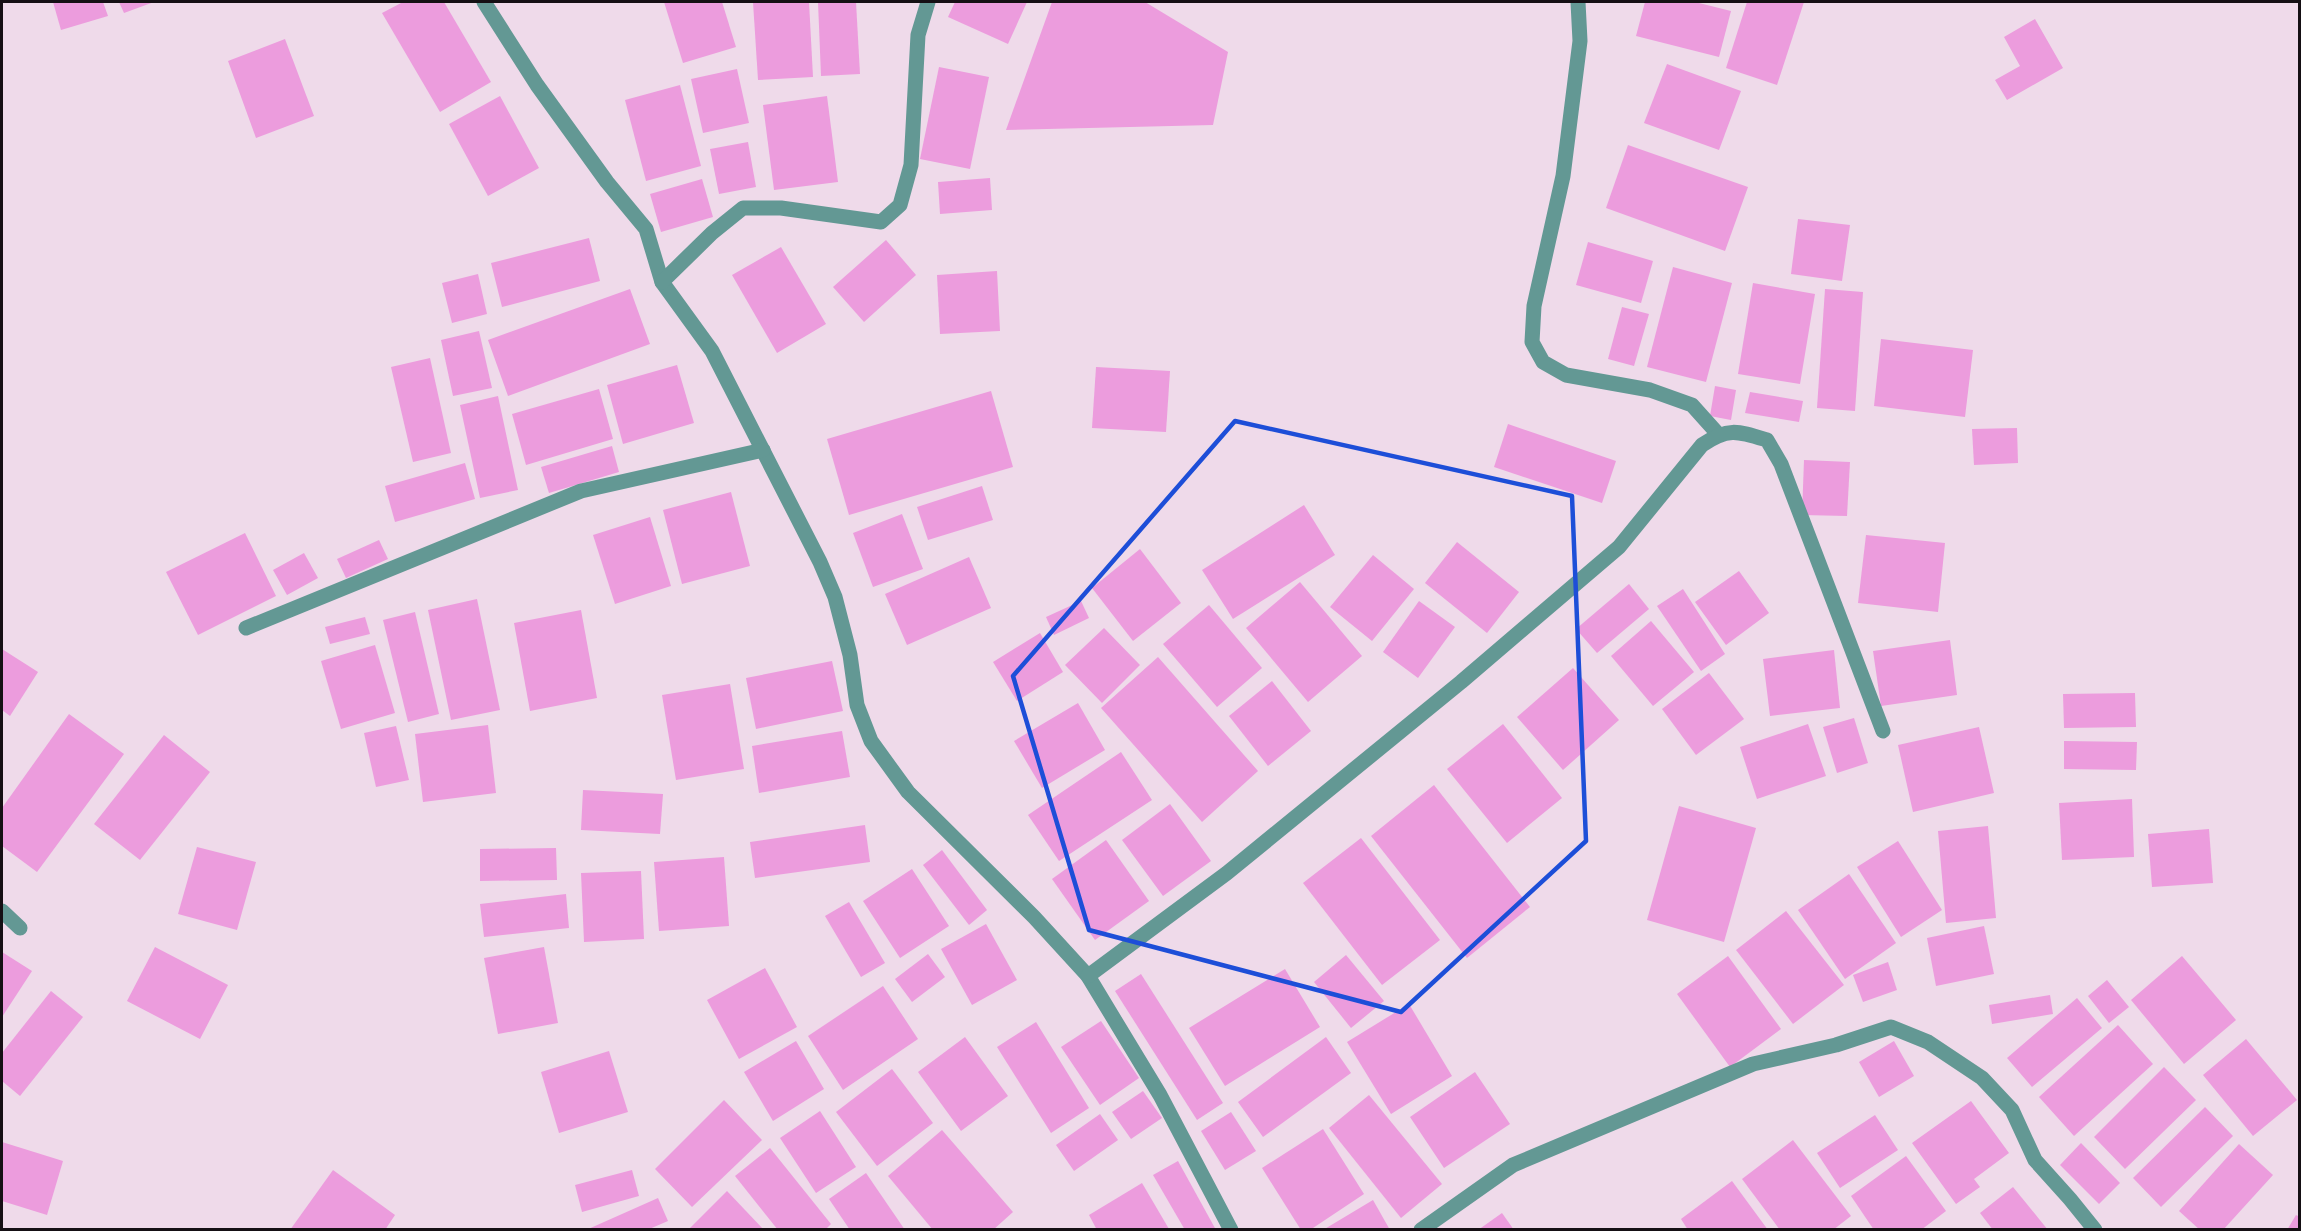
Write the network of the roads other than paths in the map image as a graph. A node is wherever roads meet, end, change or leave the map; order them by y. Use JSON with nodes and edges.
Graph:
{"nodes":[{"id":1,"x":484,"y":2,"type":"edge"},
{"id":2,"x":928,"y":2,"type":"edge"},
{"id":3,"x":1578,"y":2,"type":"edge"},
{"id":4,"x":662,"y":282,"type":"junction"},
{"id":5,"x":1718,"y":434,"type":"junction"},
{"id":6,"x":763,"y":450,"type":"junction"},
{"id":7,"x":246,"y":628,"type":"dead end"},
{"id":8,"x":1882,"y":731,"type":"dead end"},
{"id":9,"x":2,"y":911,"type":"edge"},
{"id":10,"x":20,"y":928,"type":"dead end"},
{"id":11,"x":1088,"y":976,"type":"junction"},
{"id":12,"x":1231,"y":1230,"type":"edge"},
{"id":13,"x":1421,"y":1230,"type":"edge"},
{"id":14,"x":2095,"y":1230,"type":"edge"}],
"edges":[{"from":1,"to":4,"type":"street"},
{"from":2,"to":4,"type":"street"},
{"from":3,"to":5,"type":"street"},
{"from":4,"to":6,"type":"street"},
{"from":5,"to":8,"type":"street"},
{"from":5,"to":11,"type":"street"},
{"from":6,"to":7,"type":"street"},
{"from":6,"to":11,"type":"street"},
{"from":9,"to":10,"type":"street"},
{"from":11,"to":12,"type":"street"},
{"from":13,"to":14,"type":"street"}]}
